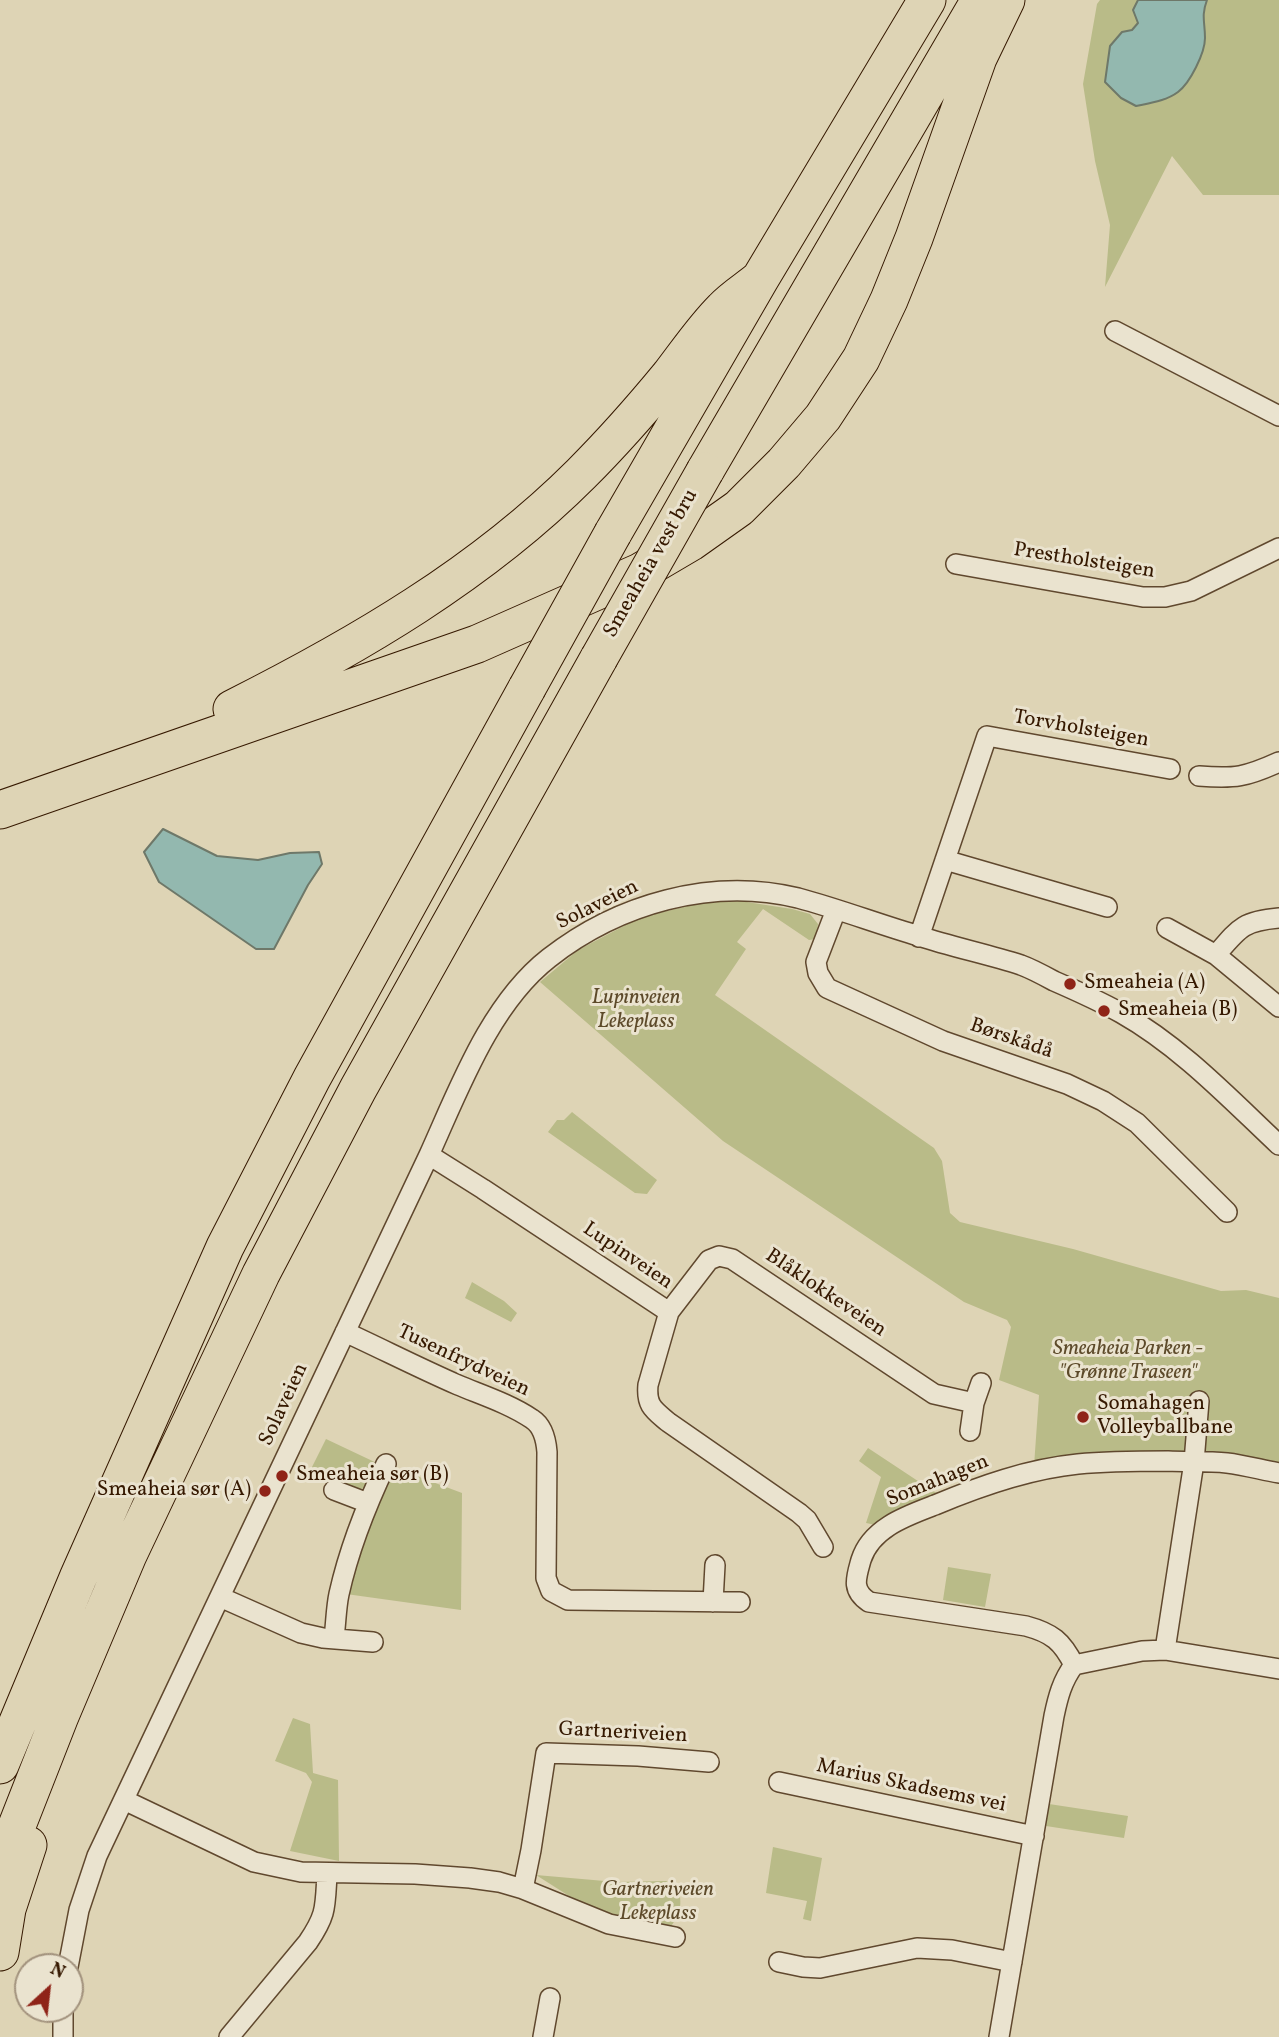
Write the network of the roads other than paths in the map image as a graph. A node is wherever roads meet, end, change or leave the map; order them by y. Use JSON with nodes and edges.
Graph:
{"nodes":[{"id":1,"x":927,"y":0,"type":"edge"},
{"id":2,"x":980,"y":0,"type":"edge"},
{"id":3,"x":1006,"y":0,"type":"edge"},
{"id":4,"x":760,"y":279,"type":"junction"},
{"id":5,"x":1115,"y":331,"type":"dead end"},
{"id":6,"x":1279,"y":416,"type":"edge"},
{"id":7,"x":1279,"y":548,"type":"edge"},
{"id":8,"x":956,"y":564,"type":"dead end"},
{"id":9,"x":224,"y":723,"type":"junction"},
{"id":10,"x":1279,"y":762,"type":"edge"},
{"id":11,"x":1170,"y":769,"type":"dead end"},
{"id":12,"x":1199,"y":776,"type":"dead end"},
{"id":13,"x":0,"y":788,"type":"edge"},
{"id":14,"x":0,"y":810,"type":"edge"},
{"id":15,"x":945,"y":860,"type":"junction"},
{"id":16,"x":1107,"y":907,"type":"dead end"},
{"id":17,"x":836,"y":910,"type":"junction"},
{"id":18,"x":1279,"y":918,"type":"edge"},
{"id":19,"x":1167,"y":928,"type":"dead end"},
{"id":20,"x":919,"y":937,"type":"junction"},
{"id":21,"x":1216,"y":955,"type":"junction"},
{"id":22,"x":1279,"y":1007,"type":"edge"},
{"id":23,"x":1279,"y":1145,"type":"edge"},
{"id":24,"x":429,"y":1155,"type":"junction"},
{"id":25,"x":1227,"y":1212,"type":"dead end"},
{"id":26,"x":669,"y":1312,"type":"junction"},
{"id":27,"x":345,"y":1332,"type":"junction"},
{"id":28,"x":981,"y":1383,"type":"dead end"},
{"id":29,"x":1199,"y":1401,"type":"dead end"},
{"id":30,"x":974,"y":1403,"type":"junction"},
{"id":31,"x":970,"y":1431,"type":"dead end"},
{"id":32,"x":1194,"y":1462,"type":"junction"},
{"id":33,"x":386,"y":1465,"type":"dead end"},
{"id":34,"x":1279,"y":1473,"type":"edge"},
{"id":35,"x":334,"y":1490,"type":"dead end"},
{"id":36,"x":368,"y":1503,"type":"junction"},
{"id":37,"x":823,"y":1547,"type":"dead end"},
{"id":38,"x":715,"y":1565,"type":"dead end"},
{"id":39,"x":220,"y":1597,"type":"junction"},
{"id":40,"x":713,"y":1602,"type":"junction"},
{"id":41,"x":740,"y":1602,"type":"dead end"},
{"id":42,"x":334,"y":1638,"type":"junction"},
{"id":43,"x":373,"y":1642,"type":"dead end"},
{"id":44,"x":1165,"y":1650,"type":"junction"},
{"id":45,"x":1074,"y":1665,"type":"junction"},
{"id":46,"x":1279,"y":1669,"type":"edge"},
{"id":47,"x":60,"y":1716,"type":"junction"},
{"id":48,"x":709,"y":1762,"type":"dead end"},
{"id":49,"x":0,"y":1765,"type":"edge"},
{"id":50,"x":779,"y":1782,"type":"dead end"},
{"id":51,"x":124,"y":1800,"type":"junction"},
{"id":52,"x":1034,"y":1836,"type":"junction"},
{"id":53,"x":0,"y":1869,"type":"edge"},
{"id":54,"x":327,"y":1874,"type":"junction"},
{"id":55,"x":523,"y":1889,"type":"junction"},
{"id":56,"x":675,"y":1937,"type":"dead end"},
{"id":57,"x":0,"y":1952,"type":"edge"},
{"id":58,"x":71,"y":1953,"type":"edge"},
{"id":59,"x":779,"y":1962,"type":"dead end"},
{"id":60,"x":1012,"y":1962,"type":"junction"},
{"id":61,"x":550,"y":1998,"type":"dead end"},
{"id":62,"x":229,"y":2037,"type":"edge"},
{"id":63,"x":543,"y":2037,"type":"edge"},
{"id":64,"x":999,"y":2037,"type":"edge"}],
"edges":[{"from":1,"to":4,"type":"highway"},
{"from":2,"to":47,"type":"highway","name":"Smeaheia vest bru","bridge":true},
{"from":3,"to":9,"type":"highway"},
{"from":4,"to":9,"type":"highway"},
{"from":4,"to":49,"type":"highway","bridge":true},
{"from":5,"to":6,"type":"street"},
{"from":7,"to":8,"type":"street","name":"Prestholsteigen"},
{"from":9,"to":13,"type":"highway"},
{"from":9,"to":14,"type":"highway"},
{"from":10,"to":12,"type":"street"},
{"from":11,"to":15,"type":"street","name":"Torvholsteigen"},
{"from":15,"to":16,"type":"street"},
{"from":15,"to":20,"type":"street","name":"Torvholsteigen"},
{"from":17,"to":20,"type":"street","name":"Solaveien"},
{"from":17,"to":24,"type":"street","name":"Solaveien"},
{"from":17,"to":25,"type":"street","name":"Børskådå"},
{"from":18,"to":21,"type":"street"},
{"from":19,"to":21,"type":"street"},
{"from":20,"to":23,"type":"street","name":"Solaveien"},
{"from":21,"to":22,"type":"street"},
{"from":24,"to":26,"type":"street","name":"Lupinveien"},
{"from":24,"to":27,"type":"street","name":"Solaveien"},
{"from":26,"to":30,"type":"street","name":"Blåklokkeveien"},
{"from":26,"to":37,"type":"street","name":"Lupinveien"},
{"from":27,"to":39,"type":"street","name":"Solaveien"},
{"from":27,"to":40,"type":"street","name":"Tusenfrydveien"},
{"from":28,"to":30,"type":"street"},
{"from":29,"to":32,"type":"street"},
{"from":30,"to":31,"type":"street"},
{"from":32,"to":34,"type":"street"},
{"from":32,"to":44,"type":"street"},
{"from":32,"to":45,"type":"street","name":"Somahagen"},
{"from":33,"to":36,"type":"street"},
{"from":35,"to":36,"type":"street"},
{"from":36,"to":42,"type":"street"},
{"from":38,"to":40,"type":"street"},
{"from":39,"to":42,"type":"street"},
{"from":39,"to":51,"type":"street","name":"Solaveien"},
{"from":40,"to":41,"type":"street","name":"Tusenfrydveien"},
{"from":42,"to":43,"type":"street"},
{"from":44,"to":45,"type":"street"},
{"from":44,"to":46,"type":"street"},
{"from":45,"to":52,"type":"street"},
{"from":47,"to":53,"type":"highway","name":"Smeaheia vest bru"},
{"from":47,"to":57,"type":"highway"},
{"from":48,"to":55,"type":"street","name":"Gartneriveien"},
{"from":50,"to":52,"type":"street","name":"Marius Skadsems vei"},
{"from":51,"to":54,"type":"street"},
{"from":51,"to":58,"type":"street","name":"Solaveien"},
{"from":52,"to":60,"type":"street"},
{"from":54,"to":55,"type":"street"},
{"from":54,"to":62,"type":"street"},
{"from":55,"to":56,"type":"street"},
{"from":59,"to":60,"type":"street"},
{"from":60,"to":64,"type":"street"},
{"from":61,"to":63,"type":"street"}]}
